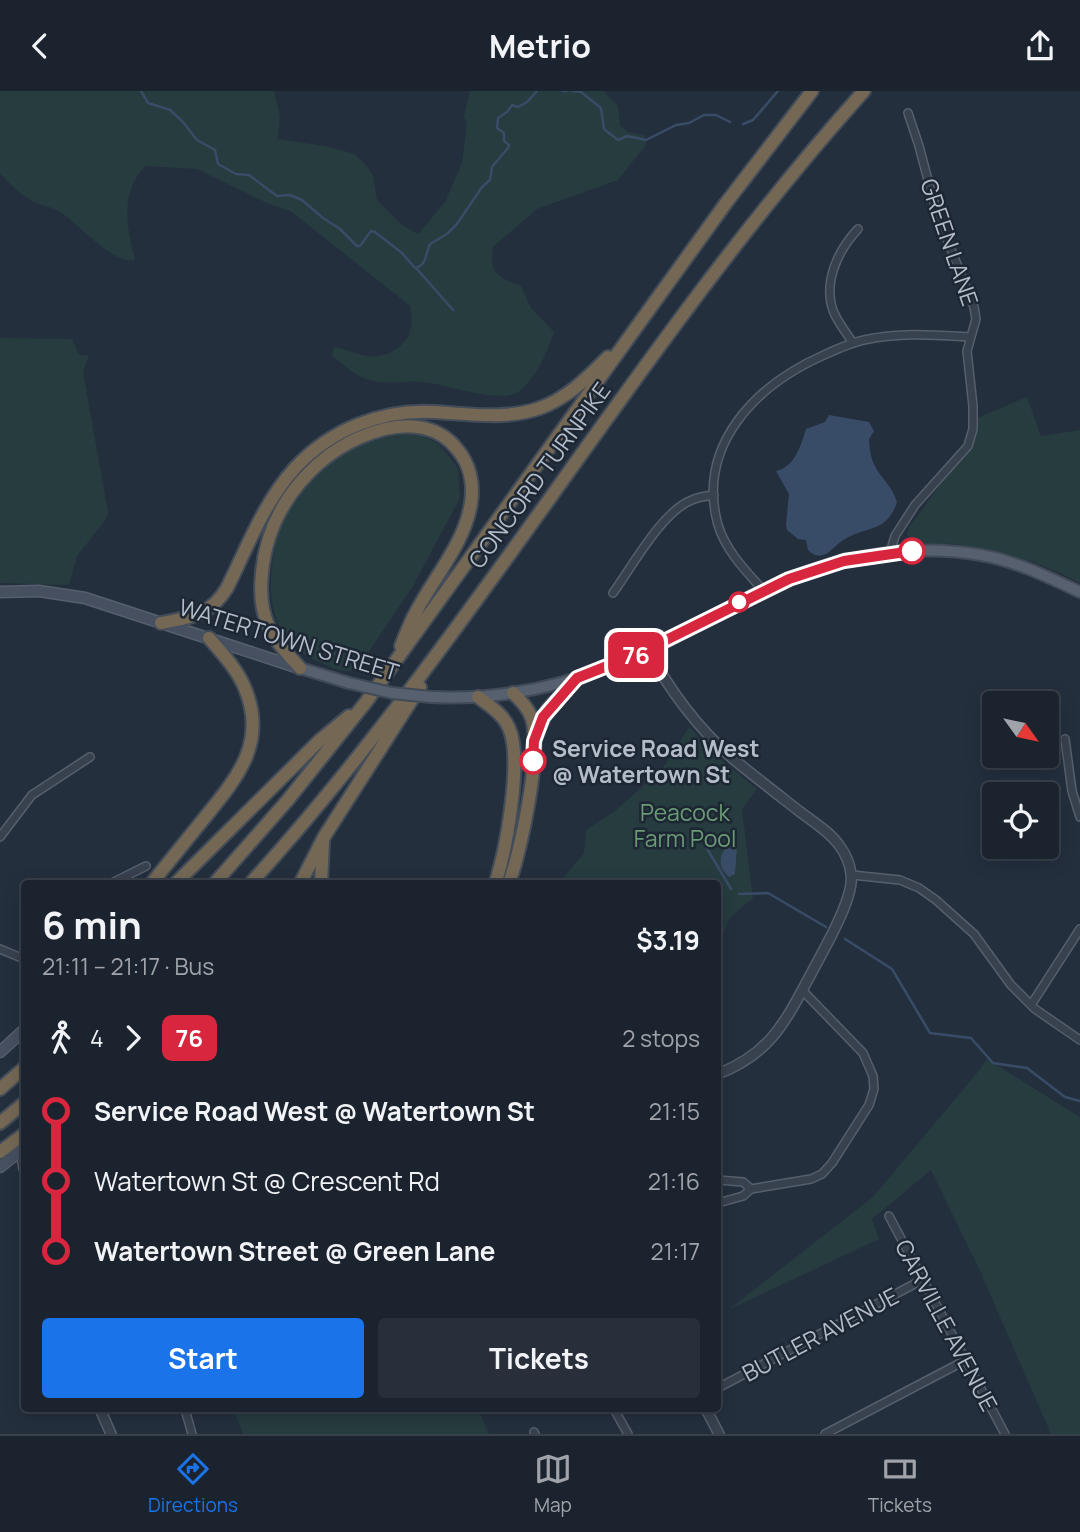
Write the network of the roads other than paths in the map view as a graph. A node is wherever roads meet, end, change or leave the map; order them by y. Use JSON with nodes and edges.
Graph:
{"nodes":[{"id":1,"x":812,"y":91,"type":"edge"},
{"id":2,"x":864,"y":91,"type":"edge"},
{"id":3,"x":908,"y":113,"type":"dead end"},
{"id":4,"x":858,"y":229,"type":"dead end"},
{"id":5,"x":971,"y":337,"type":"junction"},
{"id":6,"x":629,"y":338,"type":"junction"},
{"id":7,"x":853,"y":343,"type":"junction"},
{"id":8,"x":714,"y":495,"type":"junction"},
{"id":9,"x":890,"y":553,"type":"junction"},
{"id":10,"x":763,"y":590,"type":"junction"},
{"id":11,"x":0,"y":592,"type":"edge"},
{"id":12,"x":1080,"y":592,"type":"edge"},
{"id":13,"x":613,"y":593,"type":"dead end"},
{"id":14,"x":161,"y":622,"type":"junction"},
{"id":15,"x":209,"y":638,"type":"junction"},
{"id":16,"x":648,"y":649,"type":"junction"},
{"id":17,"x":438,"y":650,"type":"junction"},
{"id":18,"x":300,"y":668,"type":"junction"},
{"id":19,"x":391,"y":669,"type":"junction"},
{"id":20,"x":577,"y":678,"type":"junction"},
{"id":21,"x":513,"y":693,"type":"junction"},
{"id":22,"x":478,"y":697,"type":"junction"},
{"id":23,"x":366,"y":702,"type":"junction"},
{"id":24,"x":1065,"y":739,"type":"dead end"},
{"id":25,"x":534,"y":741,"type":"junction"},
{"id":26,"x":90,"y":757,"type":"dead end"},
{"id":27,"x":1080,"y":817,"type":"edge"},
{"id":28,"x":0,"y":837,"type":"edge"},
{"id":29,"x":323,"y":838,"type":"junction"},
{"id":30,"x":146,"y":866,"type":"dead end"},
{"id":31,"x":852,"y":875,"type":"junction"},
{"id":32,"x":118,"y":880,"type":"edge"},
{"id":33,"x":154,"y":880,"type":"edge"},
{"id":34,"x":179,"y":880,"type":"edge"},
{"id":35,"x":217,"y":880,"type":"edge"},
{"id":36,"x":253,"y":880,"type":"edge"},
{"id":37,"x":302,"y":880,"type":"edge"},
{"id":38,"x":321,"y":880,"type":"edge"},
{"id":39,"x":496,"y":880,"type":"edge"},
{"id":40,"x":510,"y":880,"type":"edge"},
{"id":41,"x":1080,"y":929,"type":"edge"},
{"id":42,"x":0,"y":949,"type":"edge"},
{"id":43,"x":21,"y":958,"type":"edge"},
{"id":44,"x":802,"y":990,"type":"junction"},
{"id":45,"x":1031,"y":1005,"type":"junction"},
{"id":46,"x":21,"y":1033,"type":"edge"},
{"id":47,"x":1080,"y":1040,"type":"edge"},
{"id":48,"x":0,"y":1052,"type":"edge"},
{"id":49,"x":21,"y":1071,"type":"edge"},
{"id":50,"x":721,"y":1073,"type":"edge"},
{"id":51,"x":0,"y":1089,"type":"edge"},
{"id":52,"x":21,"y":1106,"type":"edge"},
{"id":53,"x":0,"y":1123,"type":"edge"},
{"id":54,"x":21,"y":1136,"type":"edge"},
{"id":55,"x":21,"y":1151,"type":"edge"},
{"id":56,"x":0,"y":1152,"type":"edge"},
{"id":57,"x":0,"y":1167,"type":"edge"},
{"id":58,"x":721,"y":1181,"type":"edge"},
{"id":59,"x":751,"y":1189,"type":"junction"},
{"id":60,"x":721,"y":1202,"type":"edge"},
{"id":61,"x":889,"y":1216,"type":"dead end"},
{"id":62,"x":922,"y":1280,"type":"junction"},
{"id":63,"x":966,"y":1360,"type":"junction"},
{"id":64,"x":721,"y":1386,"type":"edge"},
{"id":65,"x":101,"y":1412,"type":"edge"},
{"id":66,"x":186,"y":1412,"type":"edge"},
{"id":67,"x":616,"y":1412,"type":"edge"},
{"id":68,"x":708,"y":1412,"type":"edge"},
{"id":69,"x":111,"y":1434,"type":"edge"},
{"id":70,"x":192,"y":1434,"type":"edge"},
{"id":71,"x":628,"y":1434,"type":"edge"},
{"id":72,"x":719,"y":1434,"type":"edge"},
{"id":73,"x":825,"y":1434,"type":"edge"},
{"id":74,"x":1005,"y":1434,"type":"edge"}],
"edges":[{"from":1,"to":6,"type":"highway","name":"CONCORD TURNPIKE"},
{"from":2,"to":17,"type":"highway","name":"CONCORD TURNPIKE"},
{"from":3,"to":5,"type":"street","name":"GREEN LANE"},
{"from":4,"to":7,"type":"street"},
{"from":5,"to":7,"type":"street"},
{"from":5,"to":9,"type":"street","name":"GREEN LANE"},
{"from":6,"to":14,"type":"highway"},
{"from":6,"to":19,"type":"highway","name":"CONCORD TURNPIKE"},
{"from":7,"to":8,"type":"street"},
{"from":8,"to":10,"type":"street"},
{"from":8,"to":13,"type":"street"},
{"from":9,"to":10,"type":"main road","name":"WATERTOWN STREET"},
{"from":9,"to":12,"type":"main road","name":"WATERTOWN STREET"},
{"from":10,"to":16,"type":"main road","name":"WATERTOWN STREET"},
{"from":11,"to":14,"type":"main road","name":"WATERTOWN STREET"},
{"from":14,"to":15,"type":"main road","name":"WATERTOWN STREET"},
{"from":15,"to":18,"type":"main road","name":"WATERTOWN STREET"},
{"from":15,"to":33,"type":"highway"},
{"from":16,"to":20,"type":"main road","name":"WATERTOWN STREET"},
{"from":16,"to":31,"type":"street"},
{"from":17,"to":29,"type":"highway"},
{"from":17,"to":36,"type":"highway","name":"CONCORD TURNPIKE"},
{"from":18,"to":19,"type":"highway"},
{"from":18,"to":22,"type":"main road","name":"WATERTOWN STREET","bridge":true},
{"from":19,"to":23,"type":"highway"},
{"from":20,"to":21,"type":"main road","name":"WATERTOWN STREET"},
{"from":20,"to":25,"type":"highway"},
{"from":21,"to":22,"type":"main road","name":"WATERTOWN STREET"},
{"from":21,"to":25,"type":"highway"},
{"from":22,"to":39,"type":"highway"},
{"from":23,"to":34,"type":"highway"},
{"from":23,"to":35,"type":"highway"},
{"from":24,"to":27,"type":"street"},
{"from":25,"to":40,"type":"highway"},
{"from":26,"to":28,"type":"street"},
{"from":29,"to":37,"type":"highway"},
{"from":29,"to":38,"type":"highway"},
{"from":30,"to":32,"type":"street"},
{"from":31,"to":44,"type":"street"},
{"from":31,"to":45,"type":"street"},
{"from":41,"to":45,"type":"street"},
{"from":42,"to":43,"type":"street"},
{"from":44,"to":50,"type":"street"},
{"from":44,"to":59,"type":"street"},
{"from":45,"to":47,"type":"street"},
{"from":46,"to":48,"type":"main road"},
{"from":49,"to":51,"type":"highway"},
{"from":52,"to":53,"type":"highway"},
{"from":54,"to":56,"type":"highway"},
{"from":55,"to":57,"type":"main road"},
{"from":58,"to":59,"type":"street"},
{"from":59,"to":60,"type":"street"},
{"from":61,"to":62,"type":"street","name":"CARVILLE AVENUE"},
{"from":62,"to":63,"type":"street","name":"CARVILLE AVENUE"},
{"from":62,"to":64,"type":"street","name":"BUTLER AVENUE"},
{"from":63,"to":73,"type":"street"},
{"from":63,"to":74,"type":"street","name":"CARVILLE AVENUE"},
{"from":65,"to":69,"type":"street"},
{"from":66,"to":70,"type":"street"},
{"from":67,"to":71,"type":"street"},
{"from":68,"to":72,"type":"street"}]}
